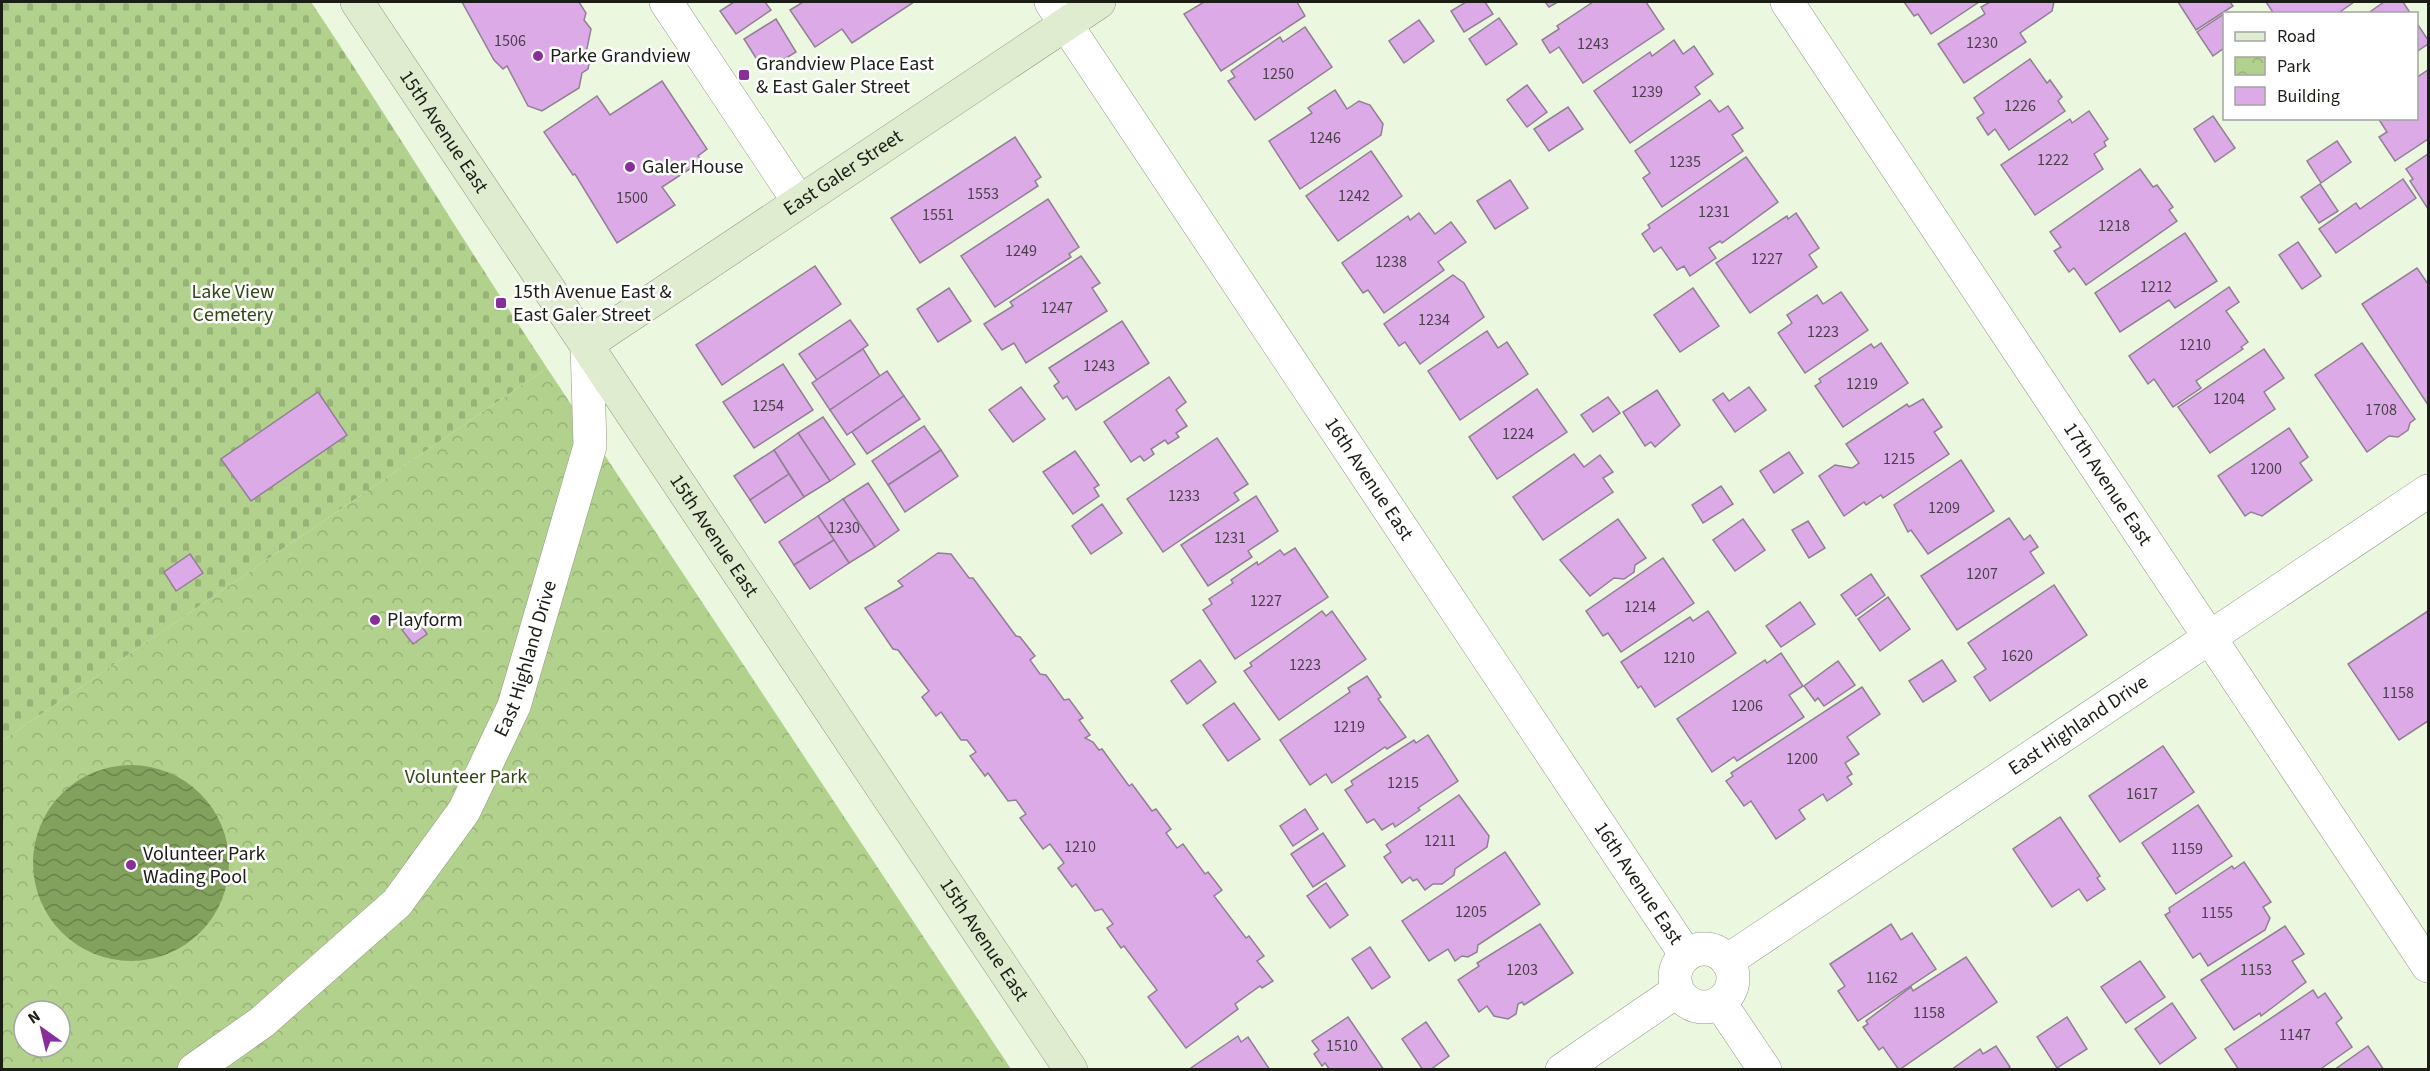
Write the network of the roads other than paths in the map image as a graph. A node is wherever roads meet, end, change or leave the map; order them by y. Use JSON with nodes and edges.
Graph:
{"nodes":[{"id":1,"x":357,"y":2,"type":"edge"},
{"id":2,"x":666,"y":2,"type":"edge"},
{"id":3,"x":1099,"y":2,"type":"edge"},
{"id":4,"x":1787,"y":2,"type":"edge"},
{"id":5,"x":1058,"y":13,"type":"edge"},
{"id":6,"x":798,"y":201,"type":"junction"},
{"id":7,"x":587,"y":344,"type":"junction"},
{"id":8,"x":2428,"y":491,"type":"edge"},
{"id":9,"x":2211,"y":637,"type":"junction"},
{"id":10,"x":1686,"y":955,"type":"junction"},
{"id":11,"x":1727,"y":961,"type":"junction"},
{"id":12,"x":2428,"y":966,"type":"edge"},
{"id":13,"x":1677,"y":991,"type":"junction"},
{"id":14,"x":1720,"y":1003,"type":"junction"},
{"id":15,"x":194,"y":1070,"type":"edge"},
{"id":16,"x":1071,"y":1070,"type":"edge"},
{"id":17,"x":1562,"y":1070,"type":"edge"},
{"id":18,"x":1765,"y":1070,"type":"edge"}],
"edges":[{"from":1,"to":7,"type":"street","name":"15th Avenue East"},
{"from":2,"to":6,"type":"street"},
{"from":3,"to":5,"type":"street","name":"East Galer Street"},
{"from":4,"to":9,"type":"street","name":"17th Avenue East"},
{"from":5,"to":6,"type":"street","name":"East Galer Street"},
{"from":5,"to":10,"type":"street","name":"16th Avenue East"},
{"from":6,"to":7,"type":"street","name":"East Galer Street"},
{"from":7,"to":15,"type":"street","name":"East Highland Drive"},
{"from":7,"to":16,"type":"street","name":"15th Avenue East"},
{"from":8,"to":9,"type":"street","name":"East Highland Drive"},
{"from":9,"to":11,"type":"street","name":"East Highland Drive"},
{"from":9,"to":12,"type":"street","name":"17th Avenue East"},
{"from":10,"to":11,"type":"street"},
{"from":10,"to":13,"type":"street"},
{"from":11,"to":14,"type":"street"},
{"from":13,"to":14,"type":"street"},
{"from":13,"to":17,"type":"street"},
{"from":14,"to":18,"type":"street"}]}
